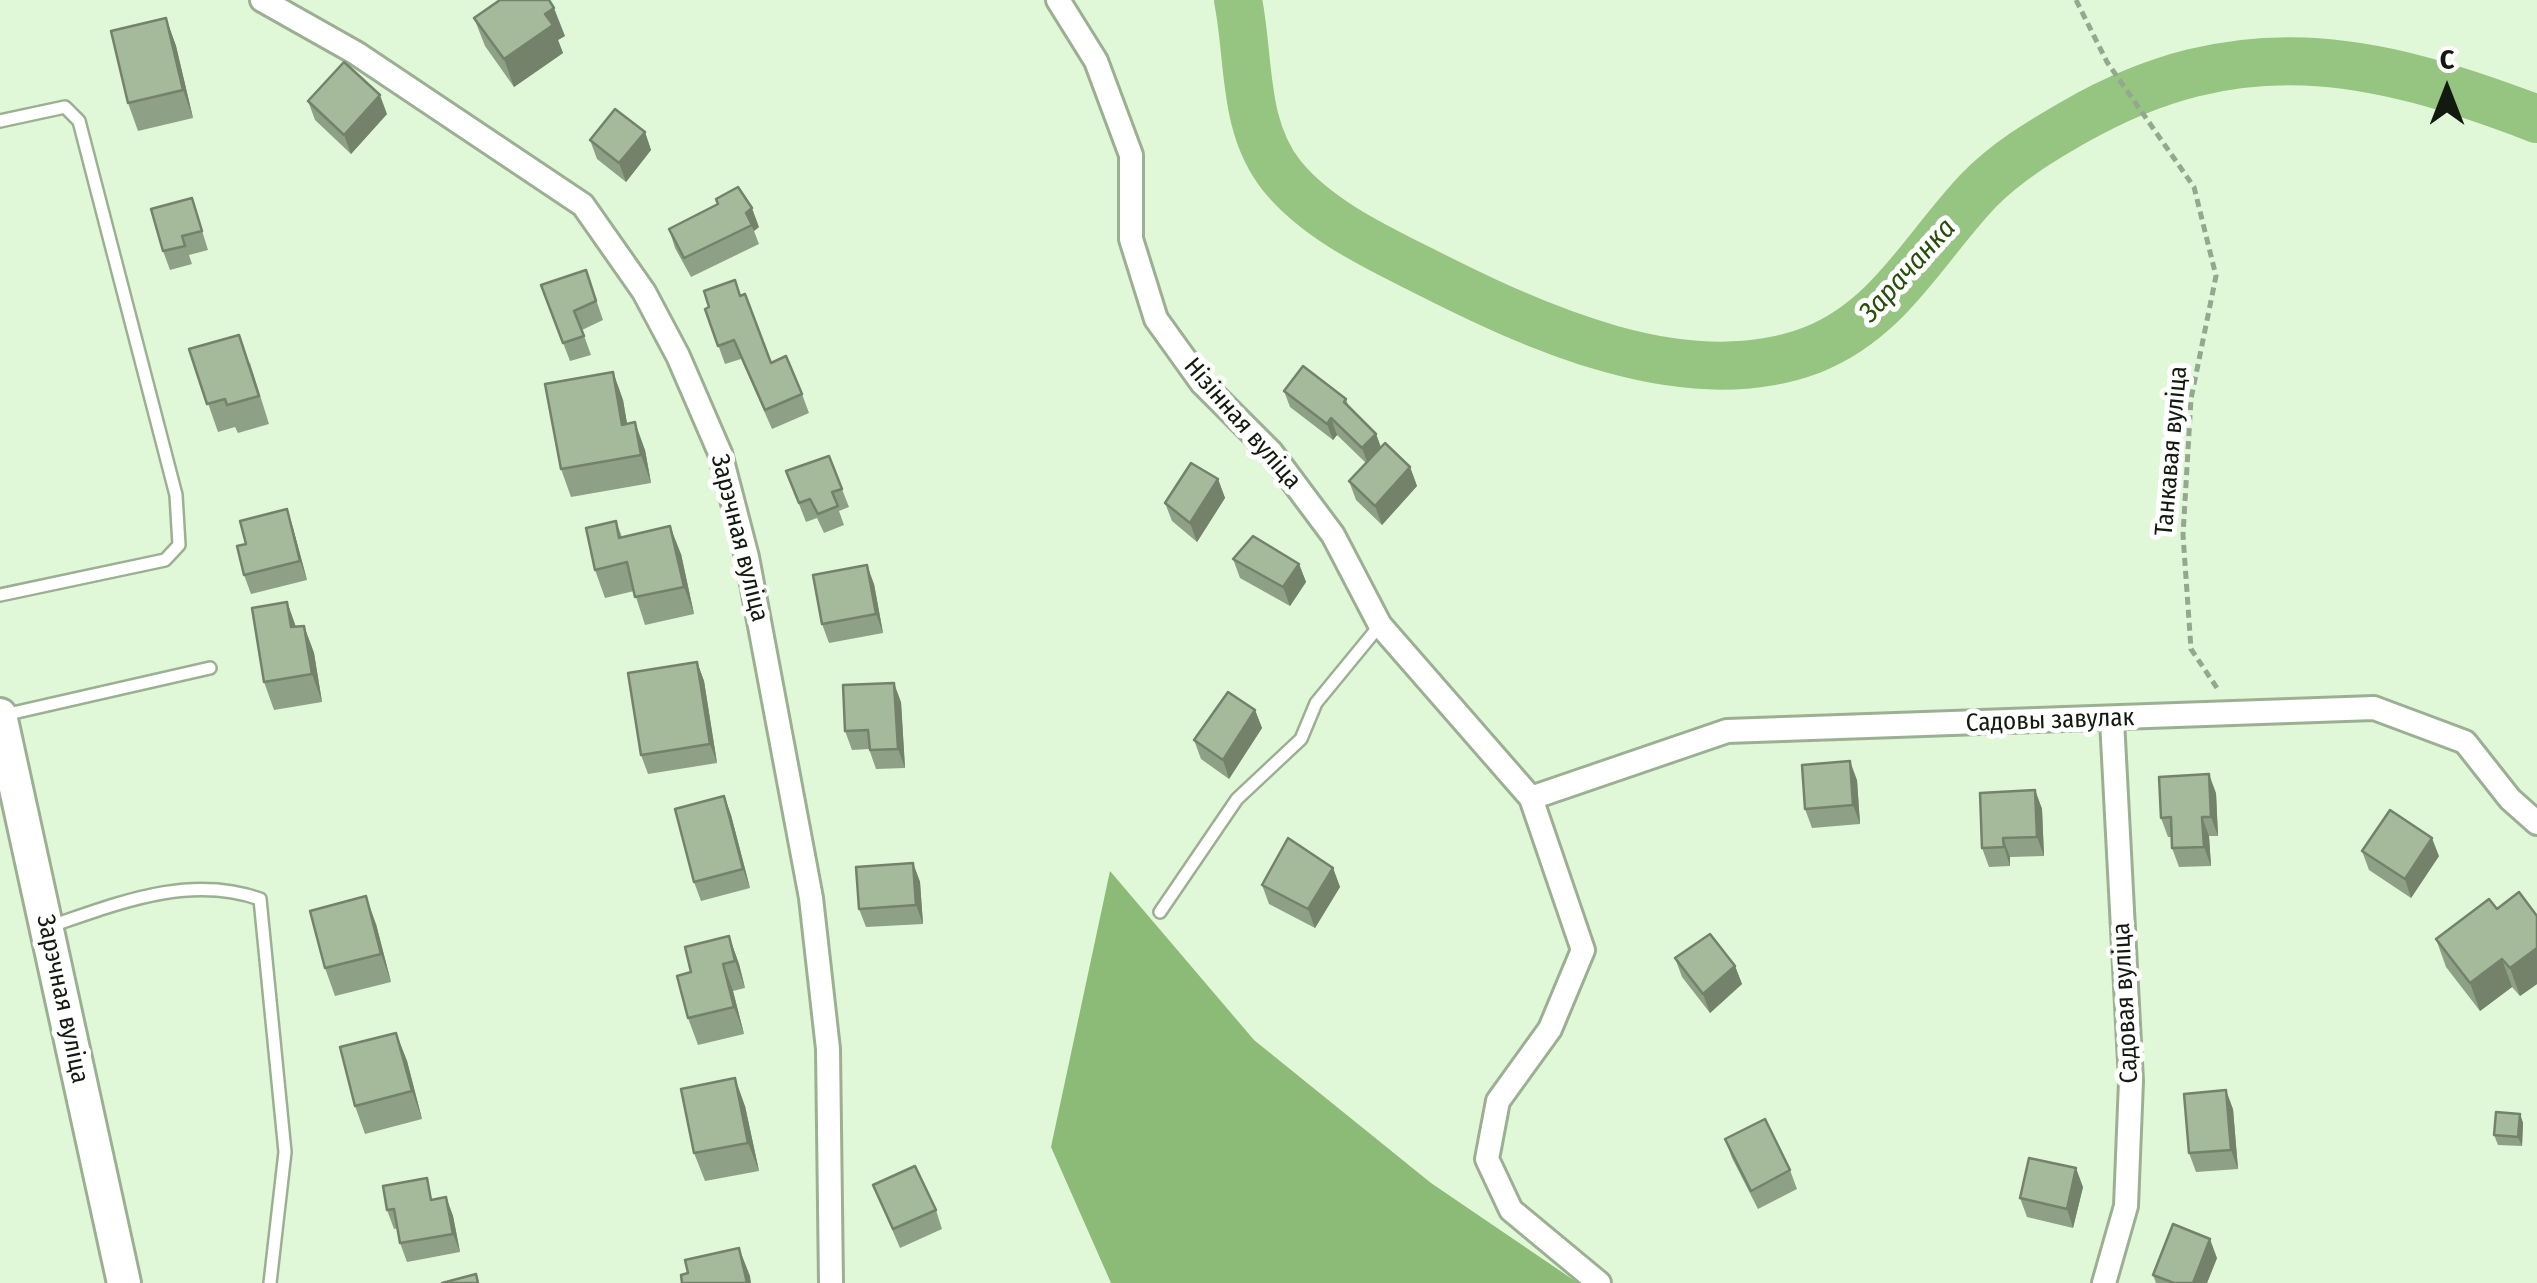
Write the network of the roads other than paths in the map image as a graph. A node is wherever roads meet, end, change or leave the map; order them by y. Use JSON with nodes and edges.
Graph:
{"nodes":[{"id":1,"x":262,"y":0,"type":"edge"},
{"id":2,"x":1058,"y":0,"type":"edge"},
{"id":3,"x":0,"y":121,"type":"edge"},
{"id":4,"x":0,"y":595,"type":"edge"},
{"id":5,"x":1380,"y":625,"type":"junction"},
{"id":6,"x":210,"y":668,"type":"dead end"},
{"id":7,"x":0,"y":715,"type":"edge"},
{"id":8,"x":2112,"y":720,"type":"junction"},
{"id":9,"x":1531,"y":798,"type":"junction"},
{"id":10,"x":2537,"y":823,"type":"edge"},
{"id":11,"x":1160,"y":912,"type":"dead end"},
{"id":12,"x":47,"y":928,"type":"junction"},
{"id":13,"x":124,"y":1283,"type":"edge"},
{"id":14,"x":270,"y":1283,"type":"edge"},
{"id":15,"x":831,"y":1283,"type":"edge"},
{"id":16,"x":1599,"y":1283,"type":"edge"},
{"id":17,"x":2104,"y":1283,"type":"edge"}],
"edges":[{"from":1,"to":15,"type":"street","name":"Зарэчная вуліца"},
{"from":2,"to":5,"type":"street","name":"Нізінная вуліца"},
{"from":3,"to":4,"type":"lane"},
{"from":5,"to":9,"type":"street","name":"Нізінная вуліца"},
{"from":5,"to":11,"type":"lane"},
{"from":6,"to":7,"type":"lane"},
{"from":7,"to":12,"type":"street","name":"Зарэчная вуліца"},
{"from":8,"to":9,"type":"street","name":"Садовы завулак"},
{"from":8,"to":10,"type":"street","name":"Садовы завулак"},
{"from":8,"to":17,"type":"street","name":"Садовая вуліца"},
{"from":9,"to":16,"type":"street"},
{"from":12,"to":13,"type":"street","name":"Зарэчная вуліца"},
{"from":12,"to":14,"type":"lane"}]}
